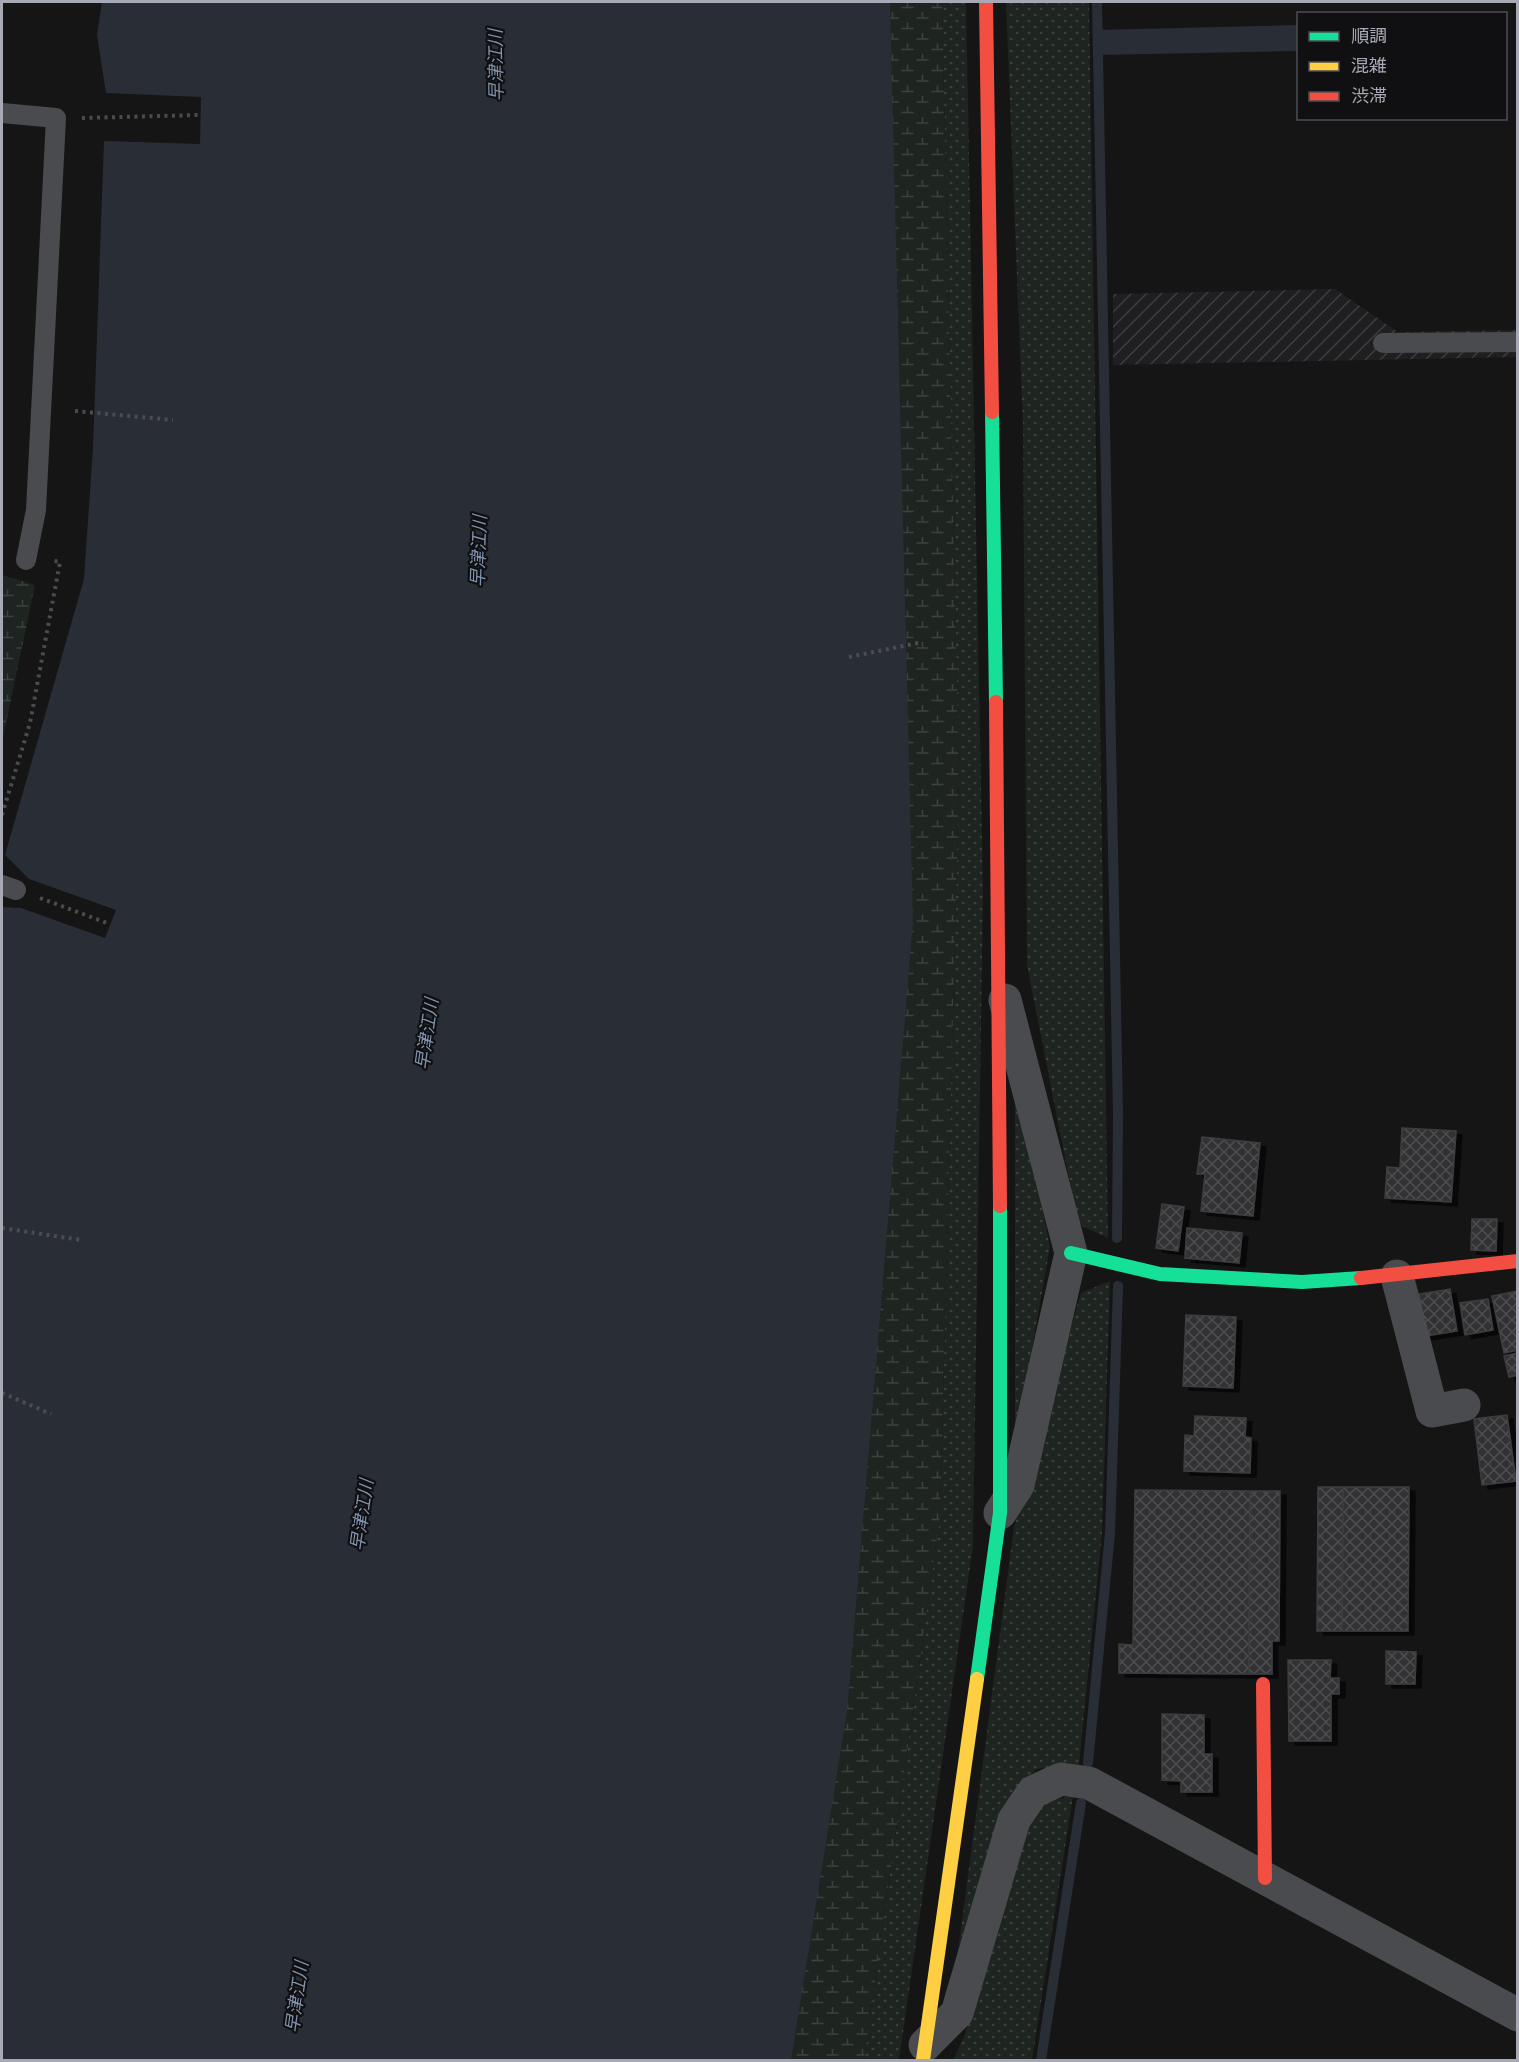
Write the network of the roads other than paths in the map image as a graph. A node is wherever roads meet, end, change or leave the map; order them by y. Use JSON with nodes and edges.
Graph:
{"nodes":[{"id":1,"x":986,"y":2,"type":"edge"},
{"id":2,"x":2,"y":113,"type":"edge"},
{"id":3,"x":1518,"y":342,"type":"edge"},
{"id":4,"x":1383,"y":343,"type":"dead end"},
{"id":5,"x":26,"y":560,"type":"road end"},
{"id":6,"x":1000,"y":980,"type":"junction"},
{"id":7,"x":1071,"y":1253,"type":"junction"},
{"id":8,"x":1518,"y":1261,"type":"edge"},
{"id":9,"x":1397,"y":1276,"type":"junction"},
{"id":10,"x":1464,"y":1405,"type":"dead end"},
{"id":11,"x":1000,"y":1513,"type":"junction"},
{"id":12,"x":1263,"y":1684,"type":"dead end"},
{"id":13,"x":1265,"y":1878,"type":"junction"},
{"id":14,"x":1518,"y":2015,"type":"edge"},
{"id":15,"x":924,"y":2053,"type":"edge"}],
"edges":[{"from":1,"to":6,"type":"street"},
{"from":2,"to":5,"type":"lane"},
{"from":3,"to":4,"type":"lane"},
{"from":6,"to":7,"type":"street"},
{"from":6,"to":11,"type":"street"},
{"from":7,"to":9,"type":"street"},
{"from":7,"to":11,"type":"street"},
{"from":8,"to":9,"type":"street"},
{"from":9,"to":10,"type":"street"},
{"from":11,"to":15,"type":"street"},
{"from":12,"to":13,"type":"street"},
{"from":13,"to":14,"type":"street"},
{"from":13,"to":15,"type":"street"}]}
